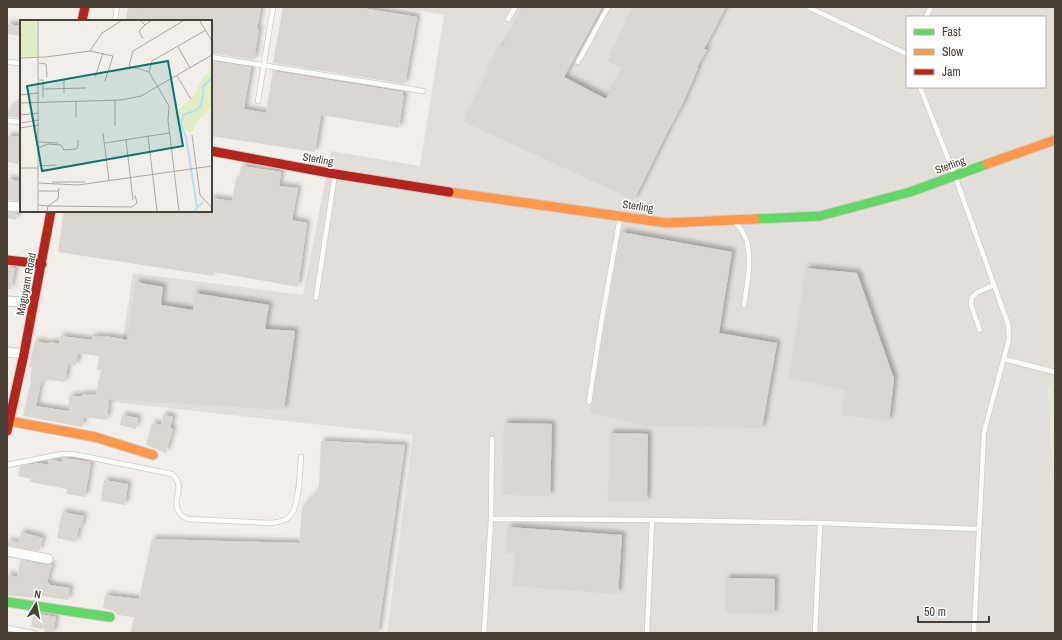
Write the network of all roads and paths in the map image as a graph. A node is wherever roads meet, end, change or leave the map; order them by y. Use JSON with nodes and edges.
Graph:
{"nodes":[{"id":1,"x":85,"y":7,"type":"edge"},
{"id":2,"x":117,"y":7,"type":"edge"},
{"id":3,"x":273,"y":7,"type":"edge"},
{"id":4,"x":515,"y":7,"type":"edge"},
{"id":5,"x":608,"y":7,"type":"edge"},
{"id":6,"x":808,"y":7,"type":"edge"},
{"id":7,"x":931,"y":7,"type":"edge"},
{"id":8,"x":926,"y":16,"type":"edge"},
{"id":9,"x":508,"y":19,"type":"dead end"},
{"id":10,"x":82,"y":20,"type":"edge"},
{"id":11,"x":115,"y":20,"type":"edge"},
{"id":12,"x":906,"y":54,"type":"edge"},
{"id":13,"x":212,"y":57,"type":"edge"},
{"id":14,"x":7,"y":62,"type":"edge"},
{"id":15,"x":578,"y":62,"type":"dead end"},
{"id":16,"x":20,"y":63,"type":"edge"},
{"id":17,"x":264,"y":66,"type":"junction"},
{"id":18,"x":920,"y":88,"type":"edge"},
{"id":19,"x":423,"y":91,"type":"dead end"},
{"id":20,"x":258,"y":101,"type":"dead end"},
{"id":21,"x":7,"y":121,"type":"edge"},
{"id":22,"x":20,"y":122,"type":"edge"},
{"id":23,"x":1055,"y":140,"type":"edge"},
{"id":24,"x":212,"y":151,"type":"edge"},
{"id":25,"x":335,"y":174,"type":"junction"},
{"id":26,"x":955,"y":176,"type":"junction"},
{"id":27,"x":7,"y":206,"type":"edge"},
{"id":28,"x":20,"y":207,"type":"edge"},
{"id":29,"x":51,"y":212,"type":"edge"},
{"id":30,"x":620,"y":216,"type":"junction"},
{"id":31,"x":734,"y":220,"type":"junction"},
{"id":32,"x":7,"y":260,"type":"edge"},
{"id":33,"x":42,"y":264,"type":"junction"},
{"id":34,"x":994,"y":286,"type":"junction"},
{"id":35,"x":316,"y":298,"type":"dead end"},
{"id":36,"x":7,"y":301,"type":"edge"},
{"id":37,"x":34,"y":303,"type":"junction"},
{"id":38,"x":744,"y":305,"type":"dead end"},
{"id":39,"x":980,"y":330,"type":"dead end"},
{"id":40,"x":7,"y":352,"type":"edge"},
{"id":41,"x":24,"y":354,"type":"junction"},
{"id":42,"x":1004,"y":359,"type":"junction"},
{"id":43,"x":1055,"y":372,"type":"edge"},
{"id":44,"x":590,"y":402,"type":"dead end"},
{"id":45,"x":9,"y":421,"type":"junction"},
{"id":46,"x":7,"y":431,"type":"edge"},
{"id":47,"x":492,"y":439,"type":"dead end"},
{"id":48,"x":153,"y":455,"type":"dead end"},
{"id":49,"x":301,"y":457,"type":"dead end"},
{"id":50,"x":7,"y":465,"type":"edge"},
{"id":51,"x":491,"y":519,"type":"junction"},
{"id":52,"x":652,"y":520,"type":"junction"},
{"id":53,"x":820,"y":523,"type":"junction"},
{"id":54,"x":979,"y":529,"type":"junction"},
{"id":55,"x":7,"y":551,"type":"edge"},
{"id":56,"x":48,"y":559,"type":"dead end"},
{"id":57,"x":7,"y":602,"type":"edge"},
{"id":58,"x":110,"y":617,"type":"dead end"},
{"id":59,"x":7,"y":628,"type":"edge"},
{"id":60,"x":33,"y":633,"type":"edge"},
{"id":61,"x":484,"y":633,"type":"edge"},
{"id":62,"x":647,"y":633,"type":"edge"},
{"id":63,"x":815,"y":633,"type":"edge"},
{"id":64,"x":974,"y":633,"type":"edge"}],
"edges":[{"from":1,"to":10,"type":"street"},
{"from":2,"to":11,"type":"lane"},
{"from":3,"to":17,"type":"lane"},
{"from":4,"to":9,"type":"lane"},
{"from":5,"to":15,"type":"lane"},
{"from":6,"to":12,"type":"lane"},
{"from":7,"to":8,"type":"lane"},
{"from":13,"to":17,"type":"lane"},
{"from":14,"to":16,"type":"lane"},
{"from":17,"to":19,"type":"lane"},
{"from":17,"to":20,"type":"lane"},
{"from":18,"to":26,"type":"lane"},
{"from":21,"to":22,"type":"lane"},
{"from":23,"to":26,"type":"street","name":"Sterling"},
{"from":24,"to":25,"type":"street","name":"Sterling"},
{"from":25,"to":30,"type":"street","name":"Sterling"},
{"from":25,"to":35,"type":"lane"},
{"from":26,"to":31,"type":"street","name":"Sterling"},
{"from":26,"to":34,"type":"lane"},
{"from":27,"to":28,"type":"street"},
{"from":29,"to":33,"type":"street","name":"Maguyam Road"},
{"from":30,"to":31,"type":"street","name":"Sterling"},
{"from":30,"to":44,"type":"lane"},
{"from":31,"to":38,"type":"lane"},
{"from":32,"to":33,"type":"street"},
{"from":33,"to":37,"type":"street","name":"Maguyam Road"},
{"from":34,"to":39,"type":"lane"},
{"from":34,"to":42,"type":"lane"},
{"from":36,"to":37,"type":"street"},
{"from":37,"to":41,"type":"street","name":"Maguyam Road"},
{"from":40,"to":41,"type":"street"},
{"from":41,"to":45,"type":"street","name":"Maguyam Road"},
{"from":42,"to":43,"type":"lane"},
{"from":42,"to":54,"type":"lane"},
{"from":45,"to":46,"type":"street","name":"Maguyam Road"},
{"from":45,"to":48,"type":"street"},
{"from":47,"to":51,"type":"lane"},
{"from":49,"to":50,"type":"lane"},
{"from":51,"to":52,"type":"lane"},
{"from":51,"to":61,"type":"lane"},
{"from":52,"to":53,"type":"lane"},
{"from":52,"to":62,"type":"lane"},
{"from":53,"to":54,"type":"lane"},
{"from":53,"to":63,"type":"lane"},
{"from":54,"to":64,"type":"lane"},
{"from":55,"to":56,"type":"street"},
{"from":57,"to":58,"type":"street"},
{"from":59,"to":60,"type":"lane"}]}
